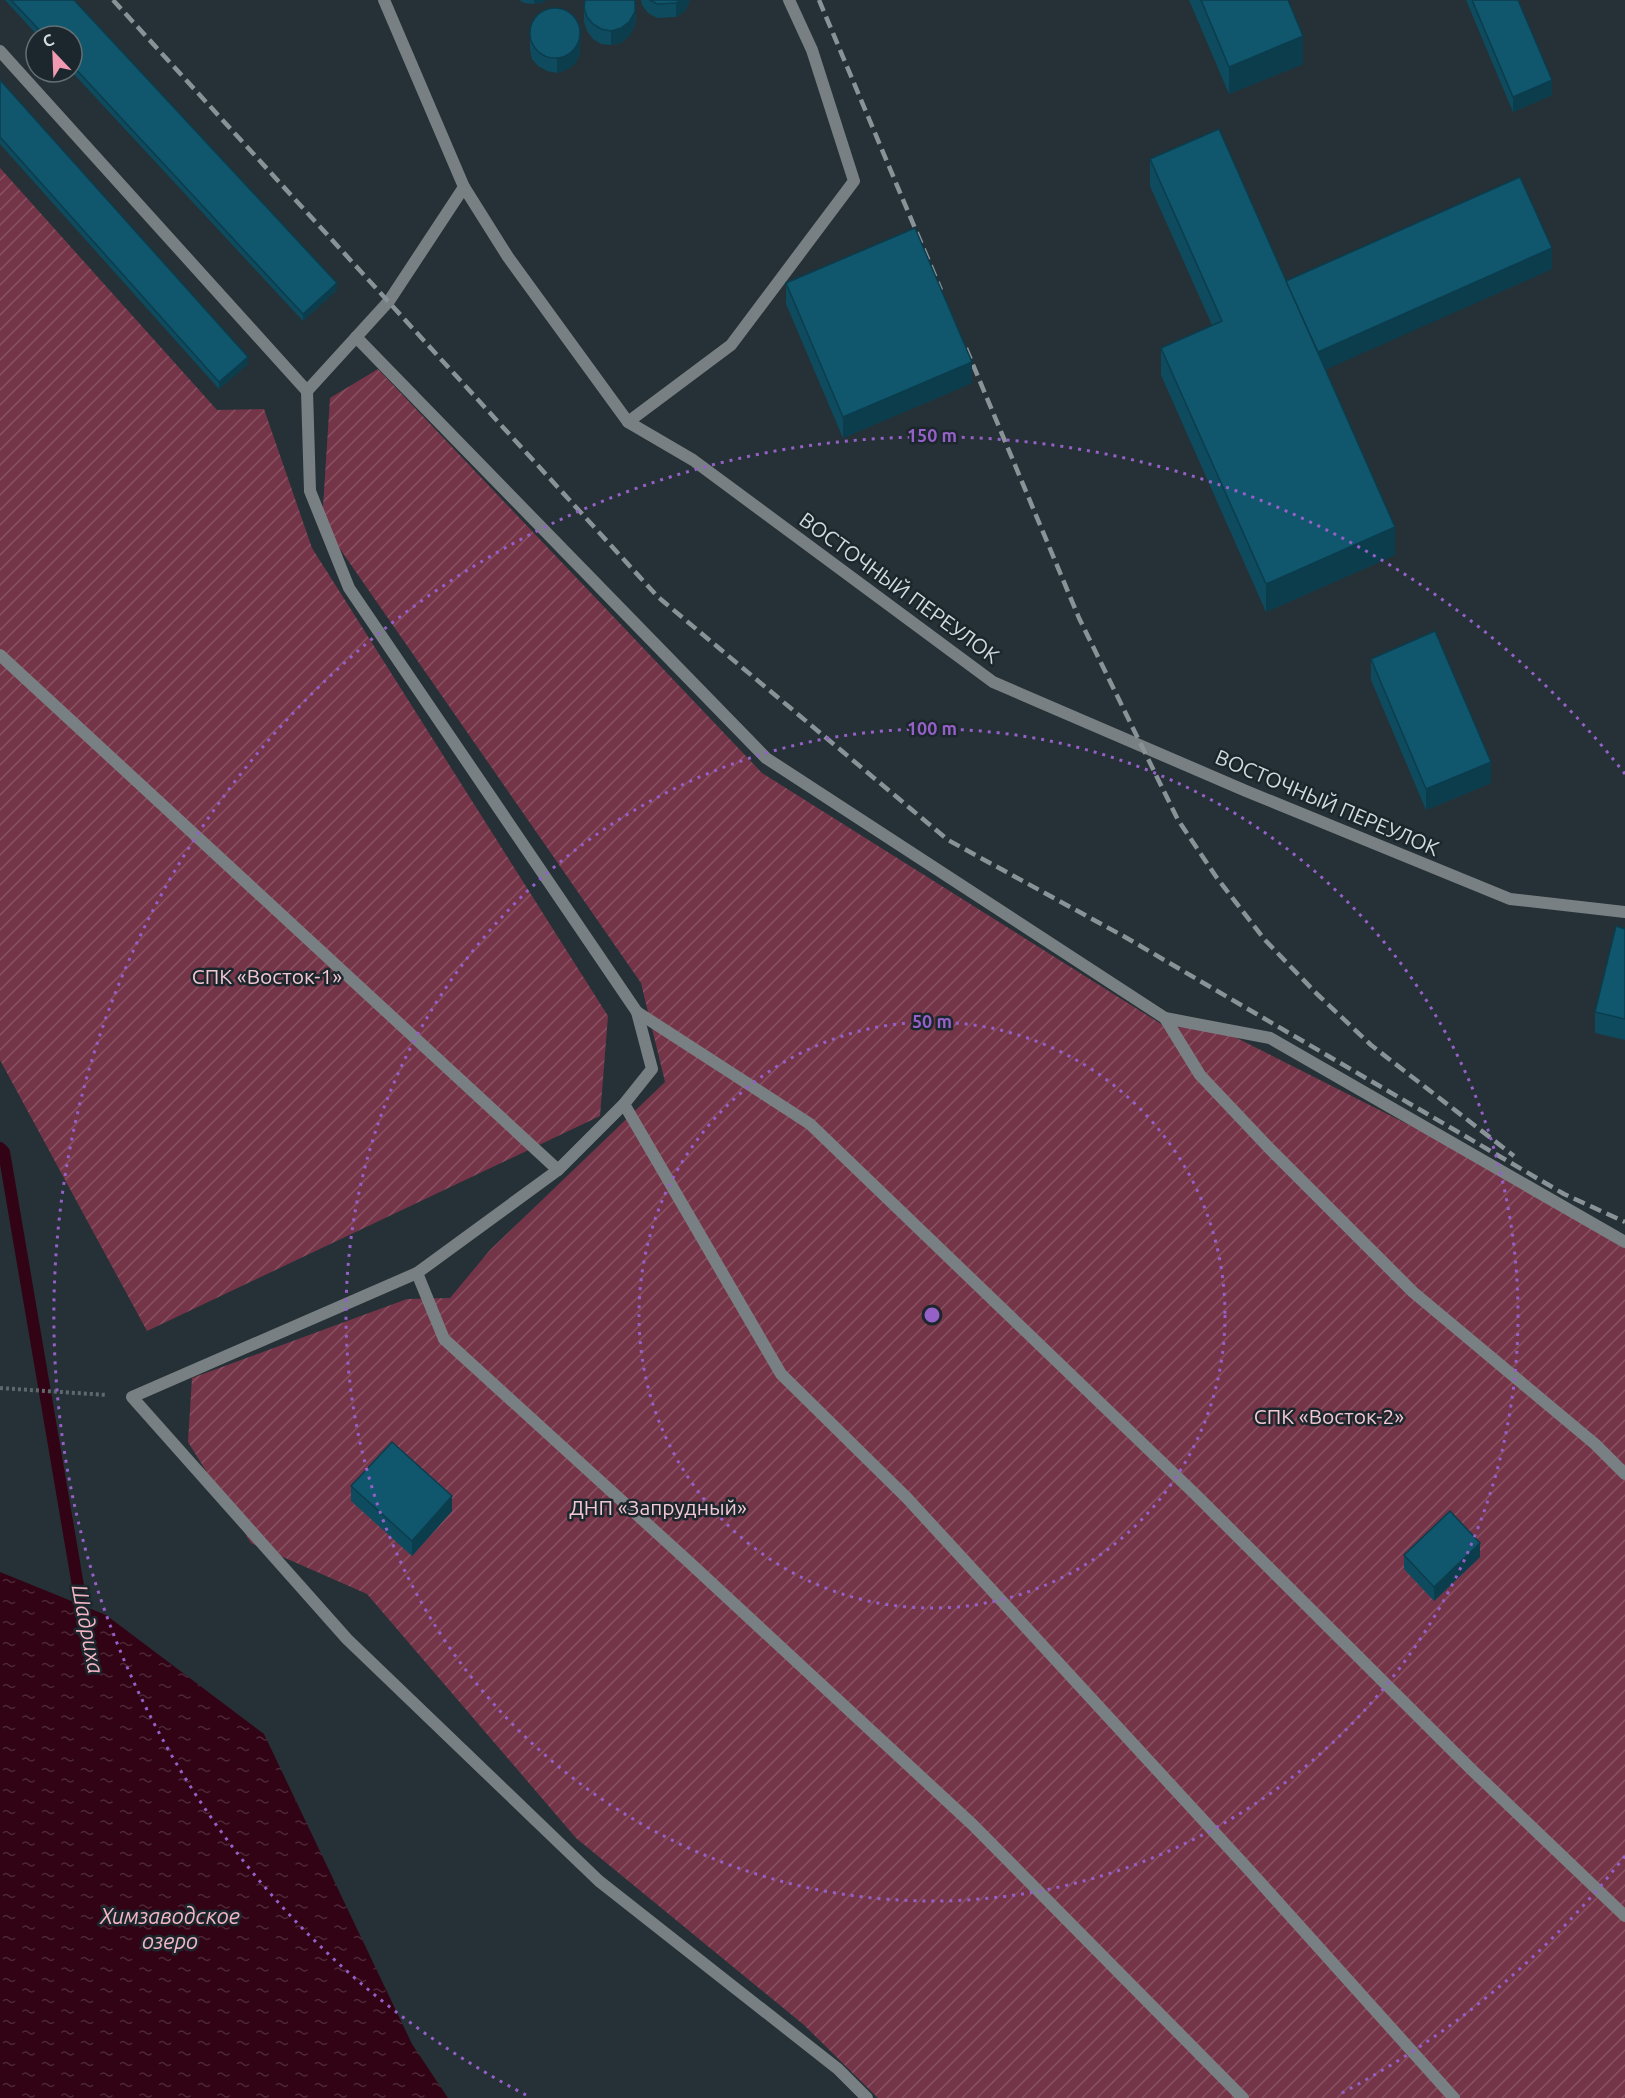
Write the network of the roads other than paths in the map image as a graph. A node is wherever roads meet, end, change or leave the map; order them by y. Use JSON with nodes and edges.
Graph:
{"nodes":[{"id":1,"x":384,"y":0,"type":"edge"},
{"id":2,"x":789,"y":0,"type":"edge"},
{"id":3,"x":0,"y":51,"type":"edge"},
{"id":4,"x":464,"y":187,"type":"junction"},
{"id":5,"x":356,"y":338,"type":"junction"},
{"id":6,"x":306,"y":391,"type":"junction"},
{"id":7,"x":628,"y":422,"type":"junction"},
{"id":8,"x":0,"y":655,"type":"edge"},
{"id":9,"x":1625,"y":912,"type":"edge"},
{"id":10,"x":637,"y":1012,"type":"junction"},
{"id":11,"x":1165,"y":1018,"type":"junction"},
{"id":12,"x":624,"y":1104,"type":"junction"},
{"id":13,"x":558,"y":1170,"type":"junction"},
{"id":14,"x":1625,"y":1242,"type":"edge"},
{"id":15,"x":417,"y":1274,"type":"junction"},
{"id":16,"x":1625,"y":1474,"type":"edge"},
{"id":17,"x":1625,"y":1916,"type":"edge"},
{"id":18,"x":867,"y":2098,"type":"edge"},
{"id":19,"x":1243,"y":2098,"type":"edge"},
{"id":20,"x":1454,"y":2098,"type":"edge"}],
"edges":[{"from":1,"to":4,"type":"street","name":"ВОСТОЧНЫЙ ПЕРЕУЛОК"},
{"from":2,"to":7,"type":"street"},
{"from":3,"to":6,"type":"street"},
{"from":4,"to":5,"type":"street"},
{"from":4,"to":7,"type":"street","name":"ВОСТОЧНЫЙ ПЕРЕУЛОК"},
{"from":5,"to":6,"type":"street"},
{"from":5,"to":11,"type":"street"},
{"from":6,"to":10,"type":"street"},
{"from":7,"to":9,"type":"street","name":"ВОСТОЧНЫЙ ПЕРЕУЛОК"},
{"from":8,"to":13,"type":"street"},
{"from":10,"to":12,"type":"street"},
{"from":10,"to":17,"type":"street"},
{"from":11,"to":14,"type":"street"},
{"from":11,"to":16,"type":"street"},
{"from":12,"to":13,"type":"street"},
{"from":12,"to":20,"type":"street"},
{"from":13,"to":15,"type":"street"},
{"from":15,"to":18,"type":"street"},
{"from":15,"to":19,"type":"street"}]}
